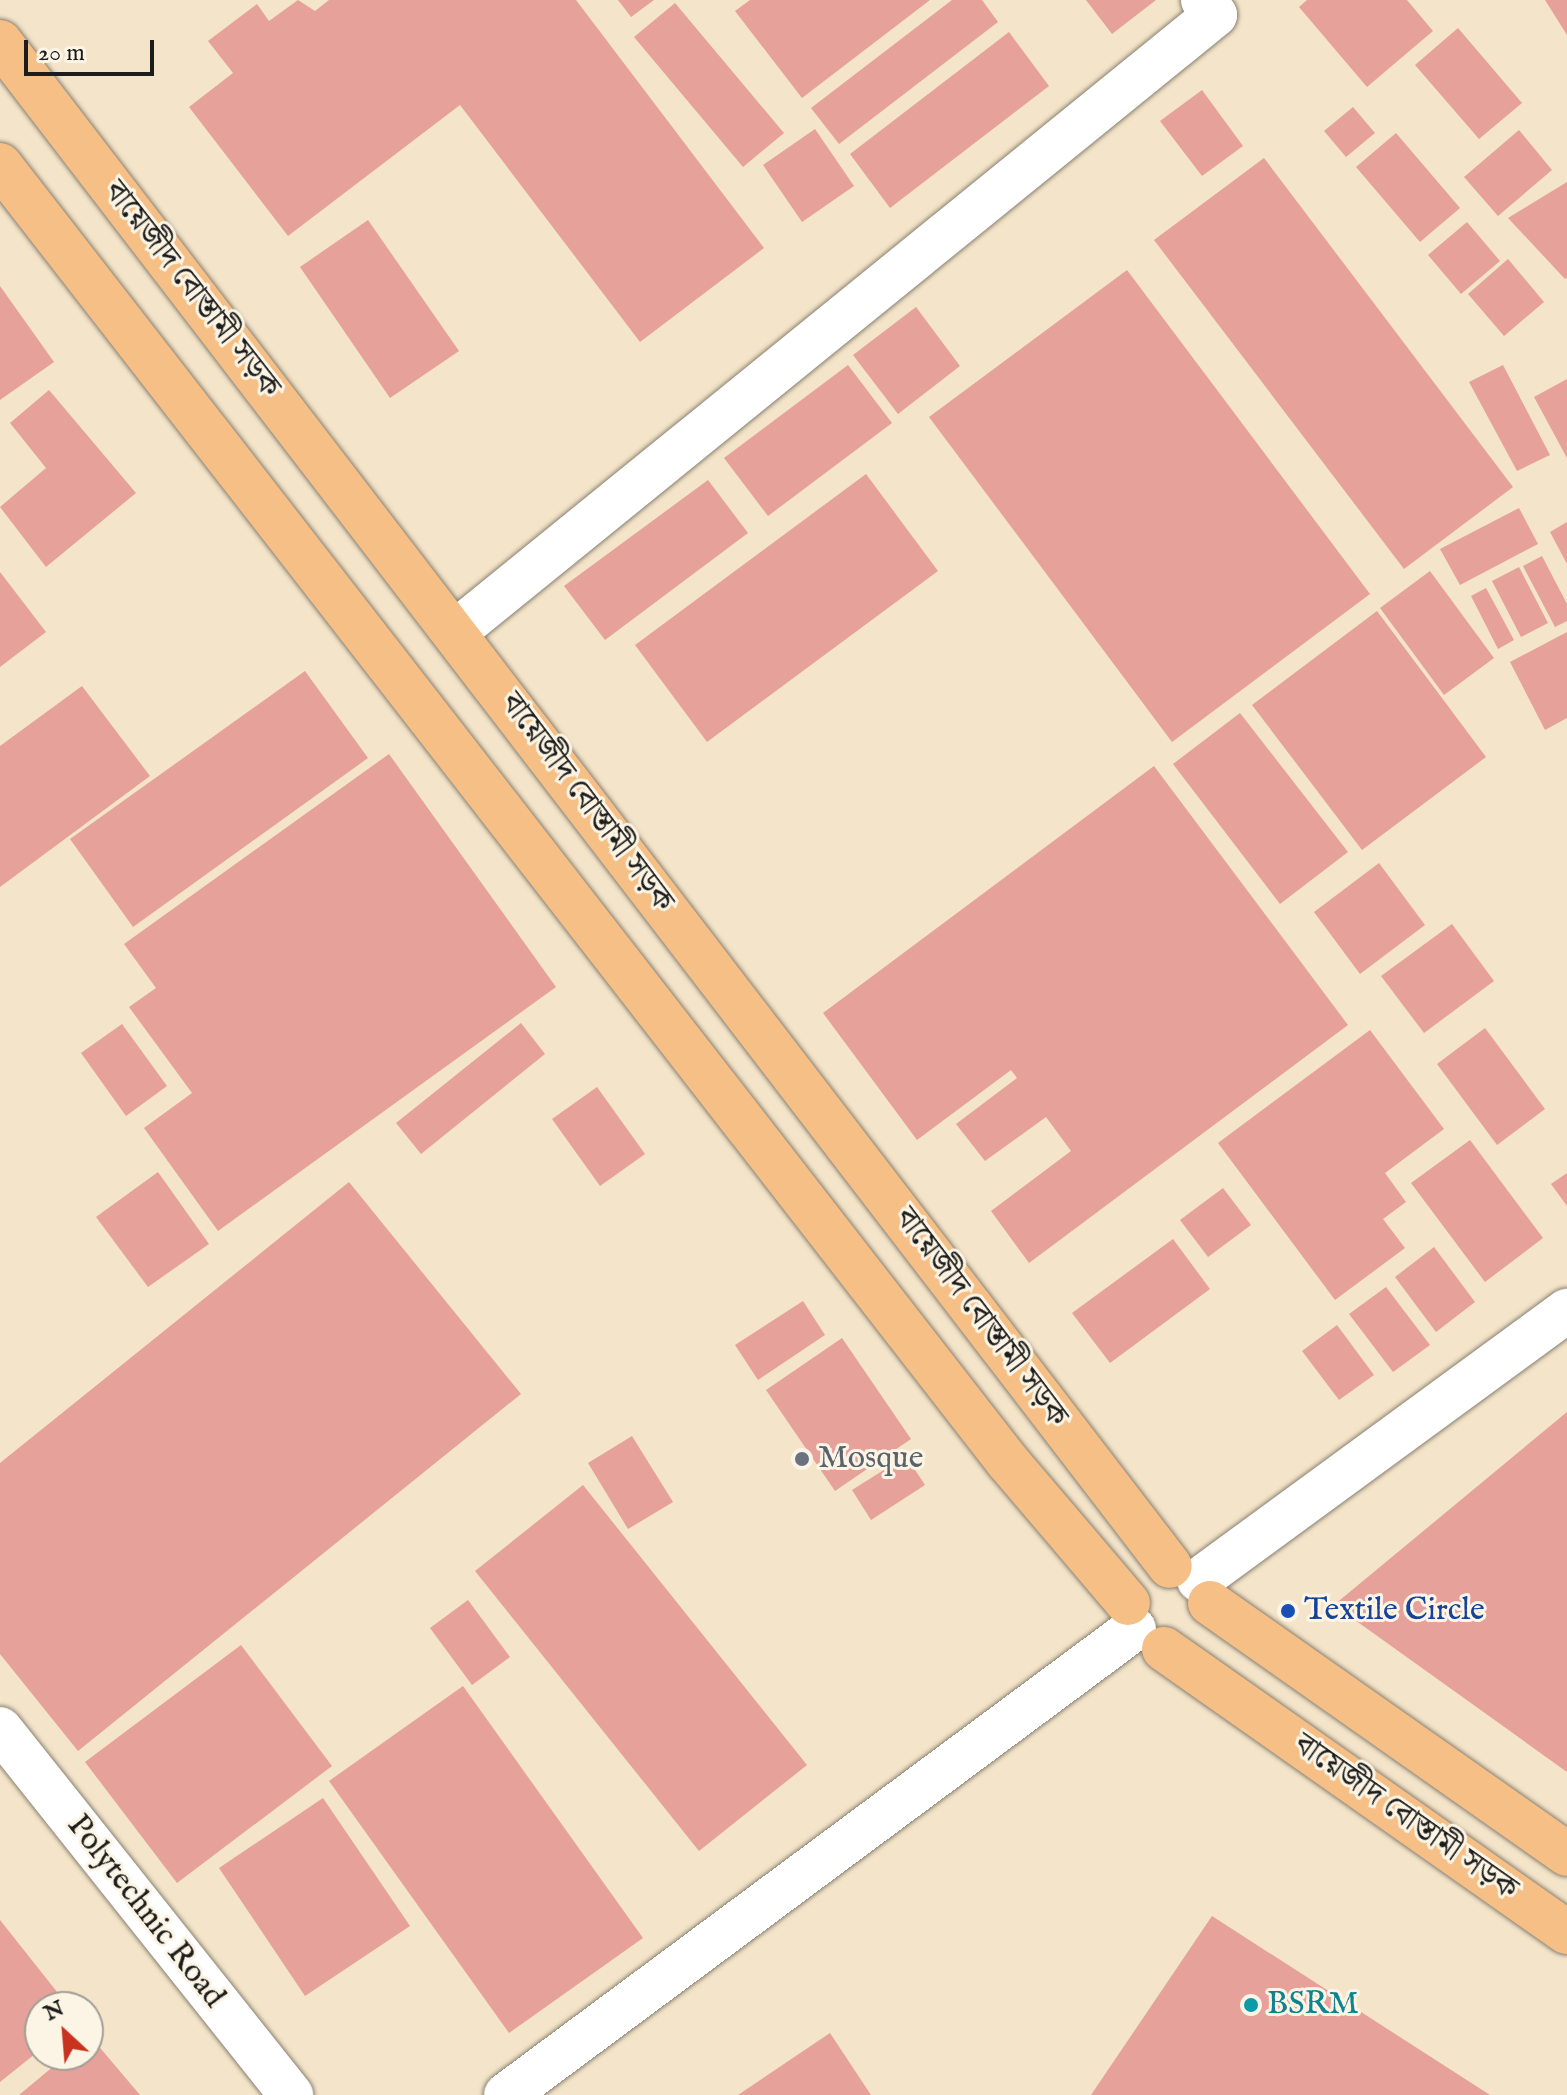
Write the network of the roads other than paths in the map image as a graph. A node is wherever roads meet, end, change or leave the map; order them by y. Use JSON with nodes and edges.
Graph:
{"nodes":[{"id":1,"x":1203,"y":0,"type":"edge"},
{"id":2,"x":0,"y":42,"type":"edge"},
{"id":3,"x":0,"y":165,"type":"edge"},
{"id":4,"x":455,"y":632,"type":"junction"},
{"id":5,"x":1567,"y":1311,"type":"edge"},
{"id":6,"x":1193,"y":1583,"type":"junction"},
{"id":7,"x":1142,"y":1627,"type":"junction"},
{"id":8,"x":0,"y":1729,"type":"edge"},
{"id":9,"x":1567,"y":1854,"type":"edge"},
{"id":10,"x":1567,"y":1932,"type":"edge"},
{"id":11,"x":291,"y":2095,"type":"edge"},
{"id":12,"x":506,"y":2095,"type":"edge"}],
"edges":[{"from":1,"to":4,"type":"street"},
{"from":2,"to":4,"type":"main road","name":"বায়েজীদ বোস্তামী সড়ক"},
{"from":3,"to":7,"type":"main road","name":"বায়েজীদ বোস্তামী সড়ক"},
{"from":4,"to":6,"type":"main road","name":"বায়েজীদ বোস্তামী সড়ক"},
{"from":5,"to":6,"type":"street"},
{"from":6,"to":7,"type":"main road"},
{"from":6,"to":7,"type":"main road"},
{"from":6,"to":9,"type":"main road","name":"বায়েজীদ বোস্তামী সড়ক"},
{"from":7,"to":10,"type":"main road","name":"বায়েজীদ বোস্তামী সড়ক"},
{"from":7,"to":12,"type":"street"},
{"from":8,"to":11,"type":"street","name":"Polytechnic Road"}]}
